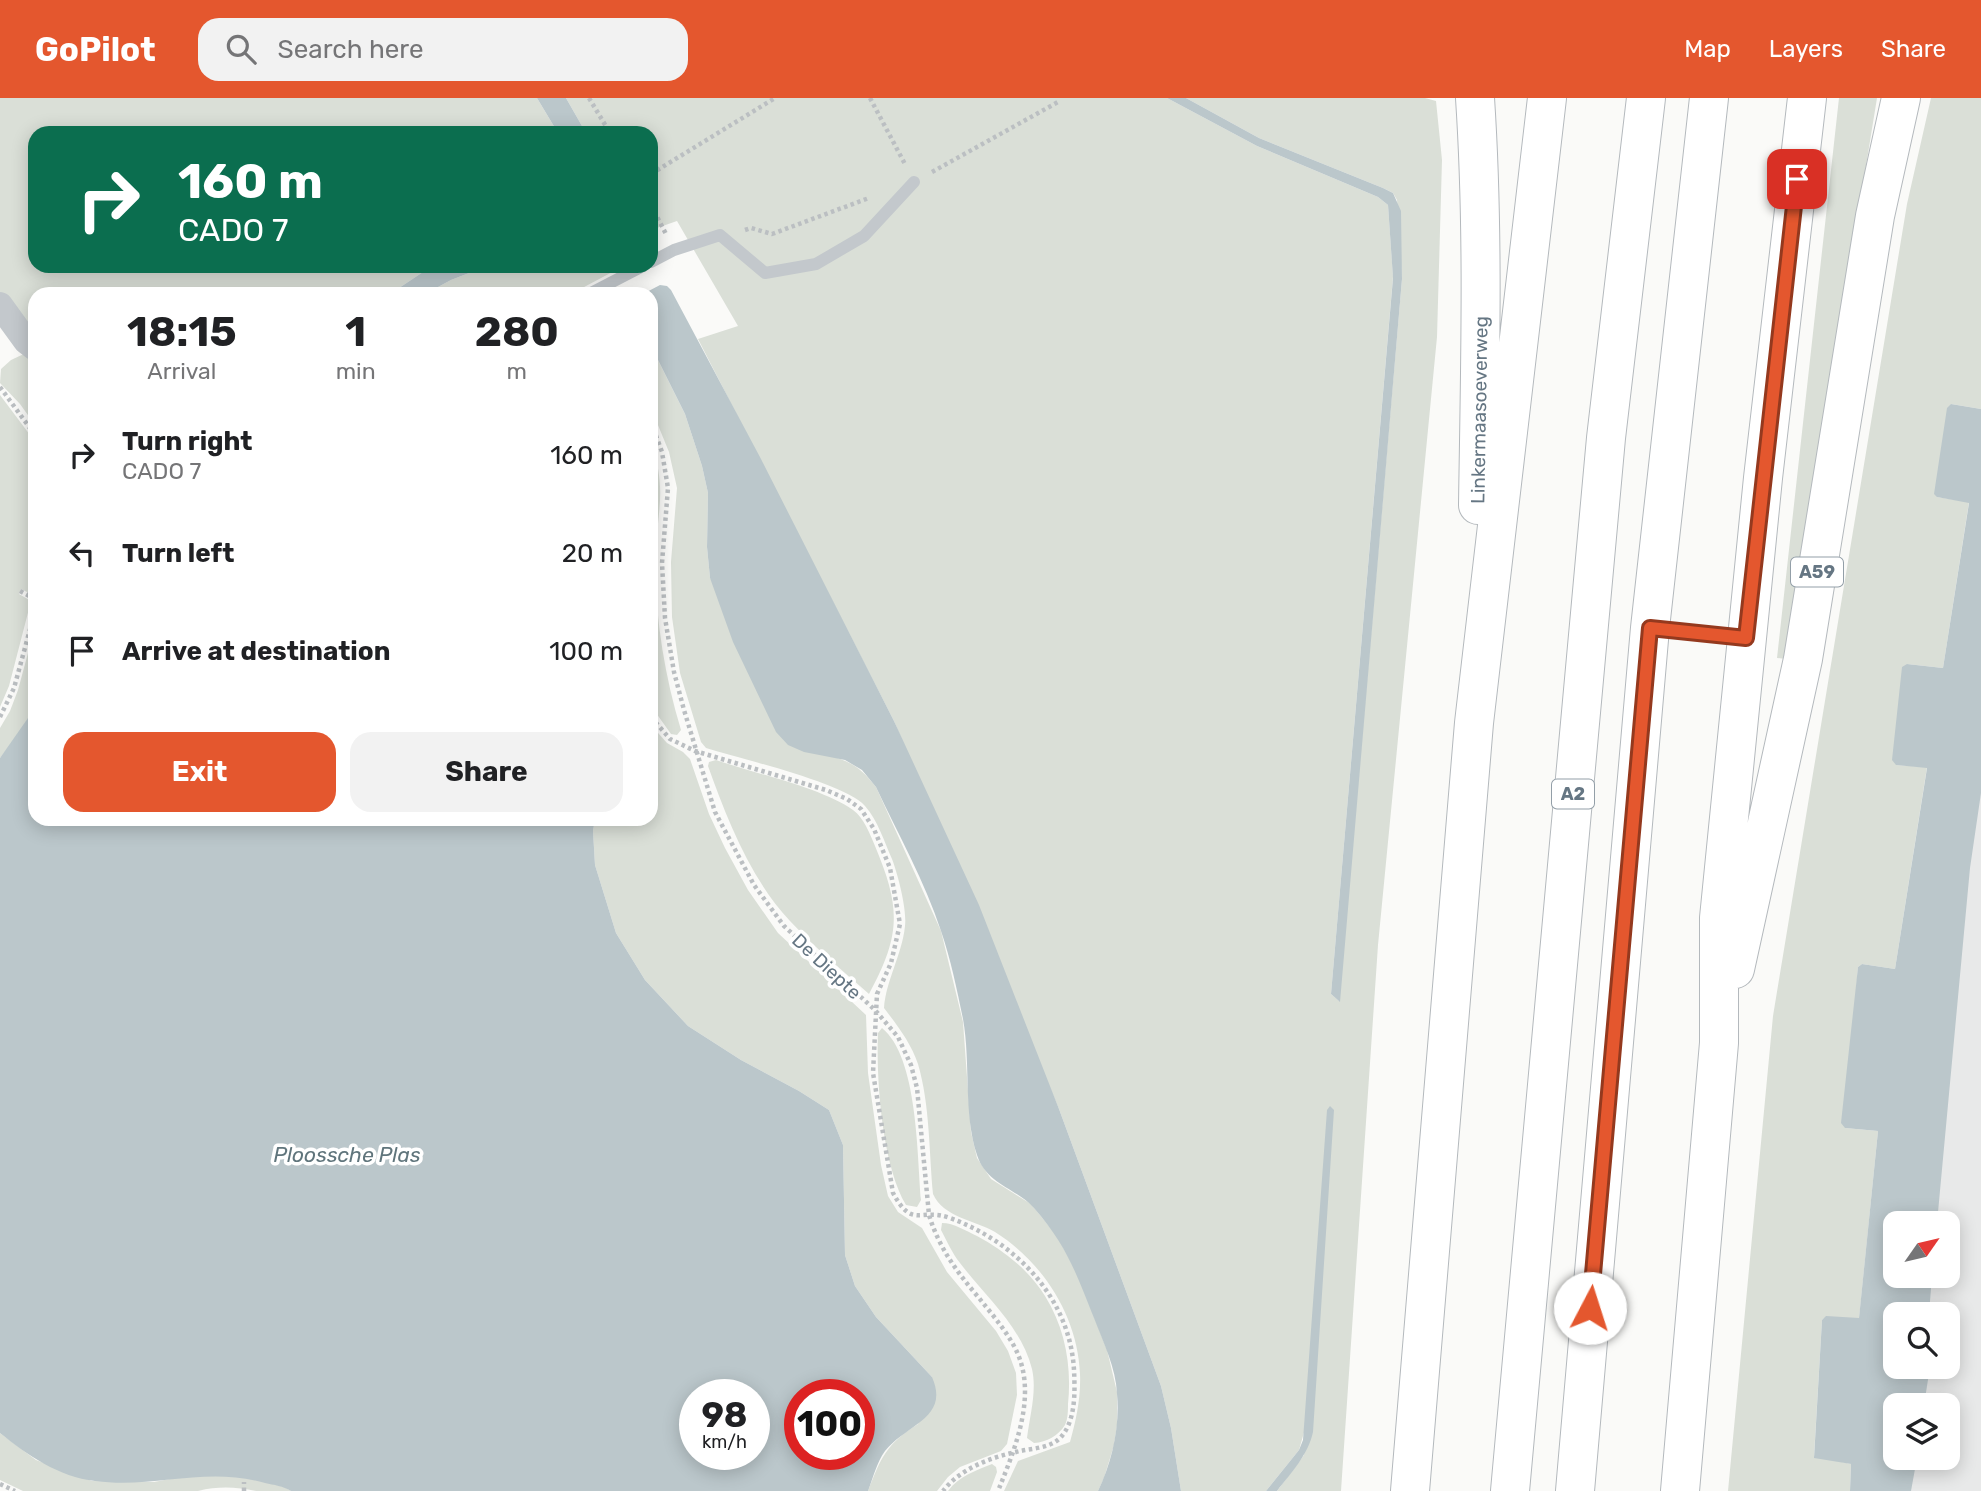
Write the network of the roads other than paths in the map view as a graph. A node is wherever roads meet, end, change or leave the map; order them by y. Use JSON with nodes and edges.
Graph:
{"nodes":[{"id":1,"x":1475,"y":98,"type":"edge"},
{"id":2,"x":1547,"y":98,"type":"edge"},
{"id":3,"x":1646,"y":98,"type":"edge"},
{"id":4,"x":1709,"y":98,"type":"edge"},
{"id":5,"x":1807,"y":98,"type":"edge"},
{"id":6,"x":1901,"y":98,"type":"edge"},
{"id":7,"x":914,"y":182,"type":"road end"},
{"id":8,"x":658,"y":258,"type":"edge"},
{"id":9,"x":630,"y":273,"type":"edge"},
{"id":10,"x":602,"y":287,"type":"edge"},
{"id":11,"x":0,"y":305,"type":"edge"},
{"id":12,"x":28,"y":343,"type":"edge"},
{"id":13,"x":1650,"y":628,"type":"junction"},
{"id":14,"x":1746,"y":638,"type":"junction"},
{"id":15,"x":1474,"y":723,"type":"junction"},
{"id":16,"x":1719,"y":1043,"type":"junction"},
{"id":17,"x":1410,"y":1491,"type":"edge"},
{"id":18,"x":1510,"y":1491,"type":"edge"},
{"id":19,"x":1575,"y":1491,"type":"edge"},
{"id":20,"x":1680,"y":1491,"type":"edge"}],
"edges":[{"from":1,"to":15,"type":"highway","name":"Linkermaasoeverweg"},
{"from":2,"to":15,"type":"highway"},
{"from":3,"to":18,"type":"highway","number":"A2"},
{"from":4,"to":13,"type":"highway"},
{"from":5,"to":14,"type":"highway"},
{"from":6,"to":16,"type":"highway","number":"A59"},
{"from":7,"to":8,"type":"lane"},
{"from":9,"to":10,"type":"lane"},
{"from":11,"to":12,"type":"street"},
{"from":13,"to":14,"type":"lane"},
{"from":13,"to":19,"type":"highway"},
{"from":14,"to":16,"type":"highway"},
{"from":15,"to":17,"type":"highway"},
{"from":16,"to":20,"type":"highway"}]}
